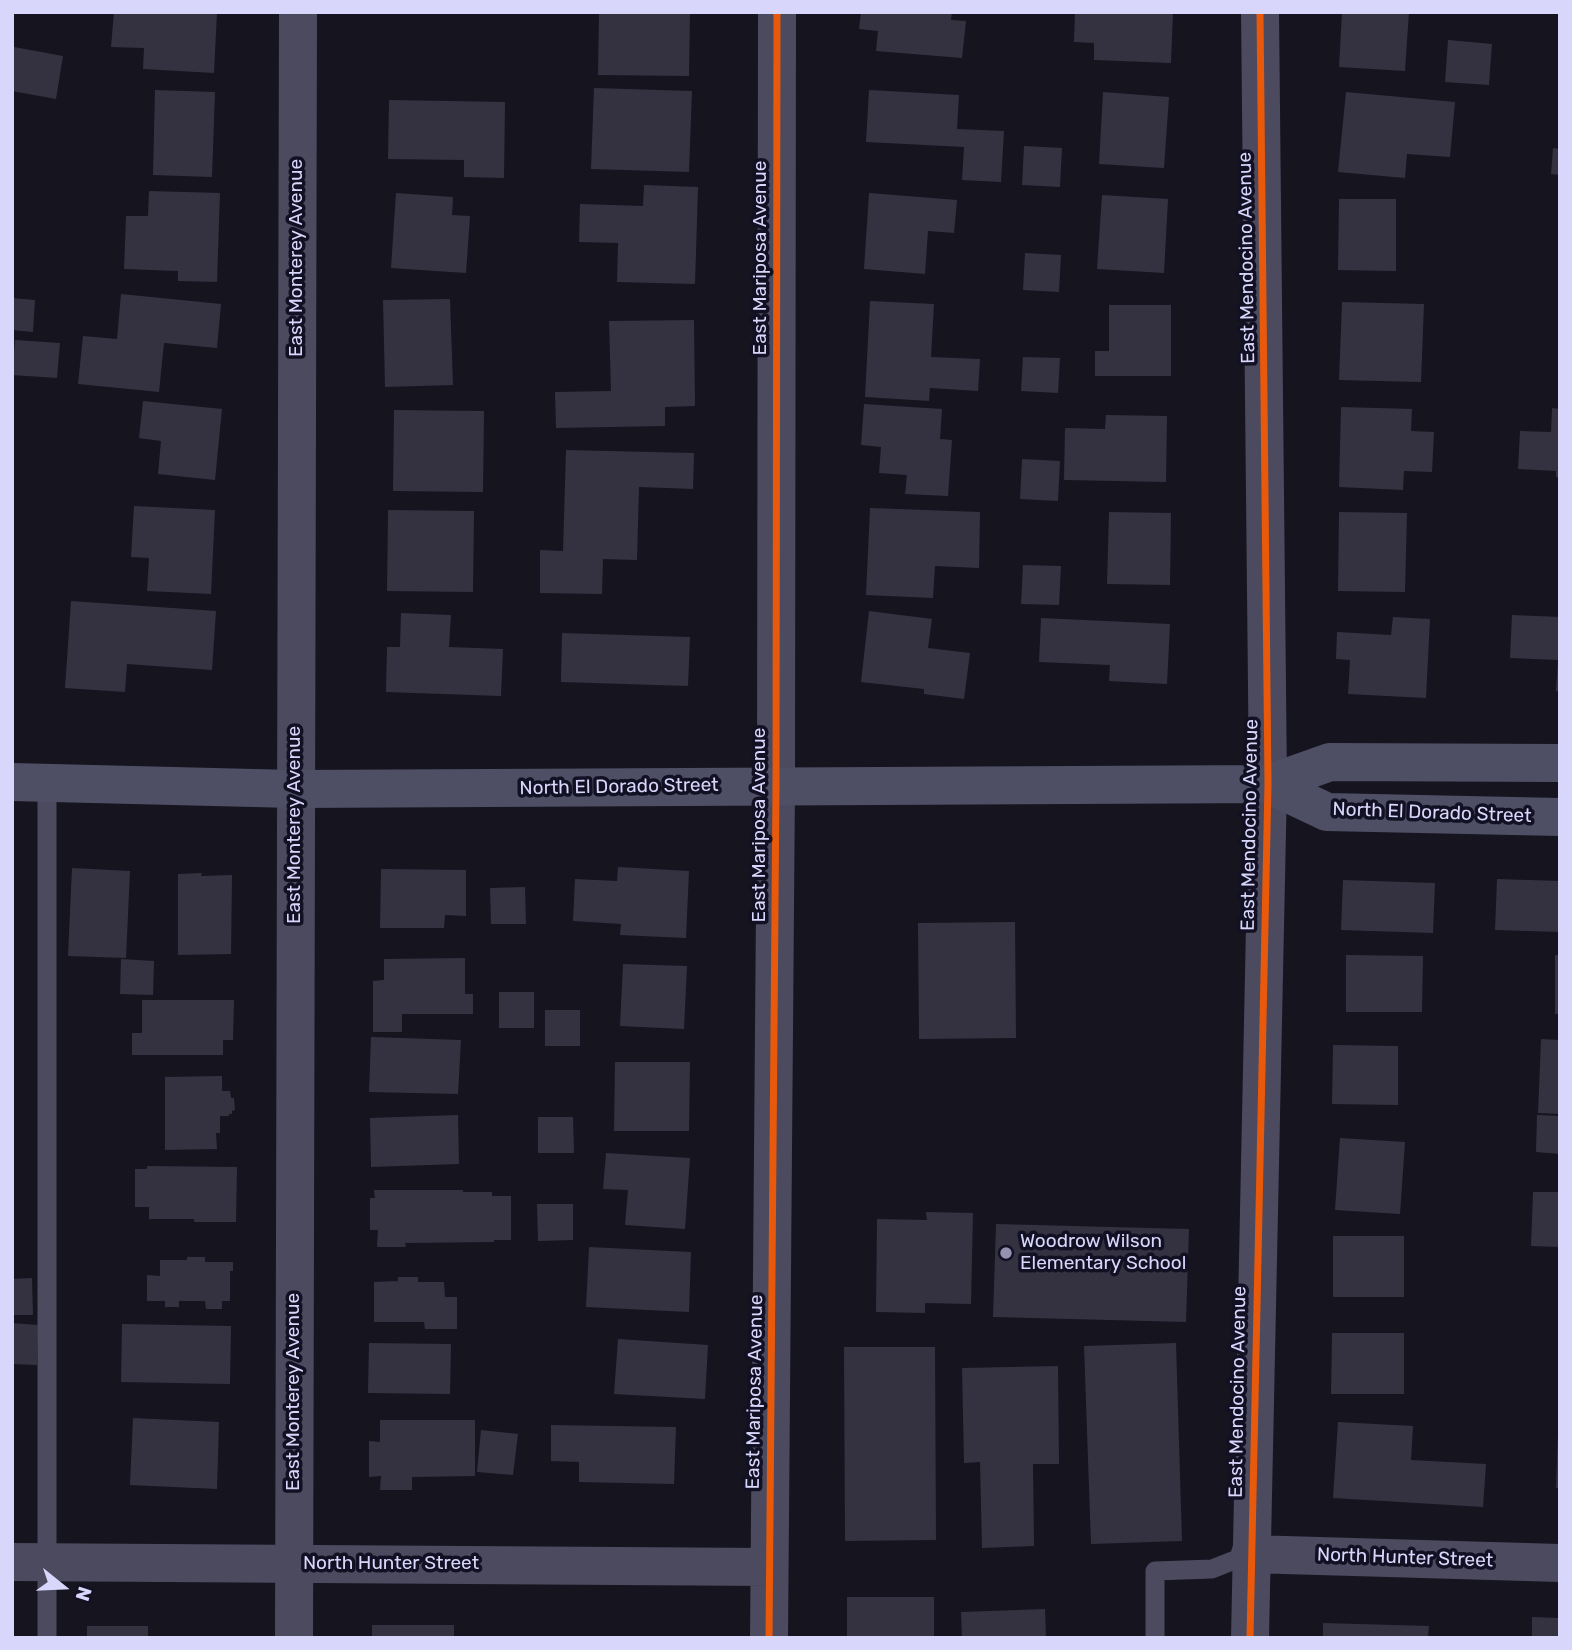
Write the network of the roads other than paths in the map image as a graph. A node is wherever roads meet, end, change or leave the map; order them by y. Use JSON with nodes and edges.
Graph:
{"nodes":[{"id":1,"x":298,"y":12,"type":"edge"},
{"id":2,"x":777,"y":12,"type":"edge"},
{"id":3,"x":1260,"y":12,"type":"edge"},
{"id":4,"x":1560,"y":763,"type":"edge"},
{"id":5,"x":30,"y":783,"type":"edge"},
{"id":6,"x":1268,"y":784,"type":"junction"},
{"id":7,"x":776,"y":785,"type":"junction"},
{"id":8,"x":295,"y":789,"type":"junction"},
{"id":9,"x":1560,"y":817,"type":"edge"},
{"id":10,"x":1250,"y":1554,"type":"junction"},
{"id":11,"x":30,"y":1562,"type":"edge"},
{"id":12,"x":294,"y":1563,"type":"junction"},
{"id":13,"x":1560,"y":1563,"type":"edge"},
{"id":14,"x":769,"y":1567,"type":"junction"},
{"id":15,"x":47,"y":1638,"type":"edge"},
{"id":16,"x":294,"y":1638,"type":"edge"},
{"id":17,"x":769,"y":1638,"type":"edge"},
{"id":18,"x":1155,"y":1638,"type":"edge"},
{"id":19,"x":1250,"y":1638,"type":"edge"}],
"edges":[{"from":1,"to":8,"type":"street","name":"East Monterey Avenue"},
{"from":2,"to":7,"type":"street","name":"East Mariposa Avenue"},
{"from":3,"to":6,"type":"street","name":"East Mendocino Avenue"},
{"from":4,"to":6,"type":"main road","name":"North El Dorado Street"},
{"from":5,"to":8,"type":"main road","name":"North El Dorado Street"},
{"from":5,"to":11,"type":"lane"},
{"from":6,"to":7,"type":"main road","name":"North El Dorado Street"},
{"from":6,"to":9,"type":"main road","name":"North El Dorado Street"},
{"from":6,"to":10,"type":"street","name":"East Mendocino Avenue"},
{"from":7,"to":8,"type":"main road","name":"North El Dorado Street"},
{"from":7,"to":14,"type":"street","name":"East Mariposa Avenue"},
{"from":8,"to":12,"type":"street","name":"East Monterey Avenue"},
{"from":10,"to":13,"type":"street","name":"North Hunter Street"},
{"from":10,"to":18,"type":"lane"},
{"from":10,"to":19,"type":"street","name":"East Mendocino Avenue"},
{"from":11,"to":12,"type":"street","name":"North Hunter Street"},
{"from":11,"to":15,"type":"lane"},
{"from":12,"to":14,"type":"street","name":"North Hunter Street"},
{"from":12,"to":16,"type":"street","name":"East Monterey Avenue"},
{"from":14,"to":17,"type":"street","name":"East Mariposa Avenue"}]}
